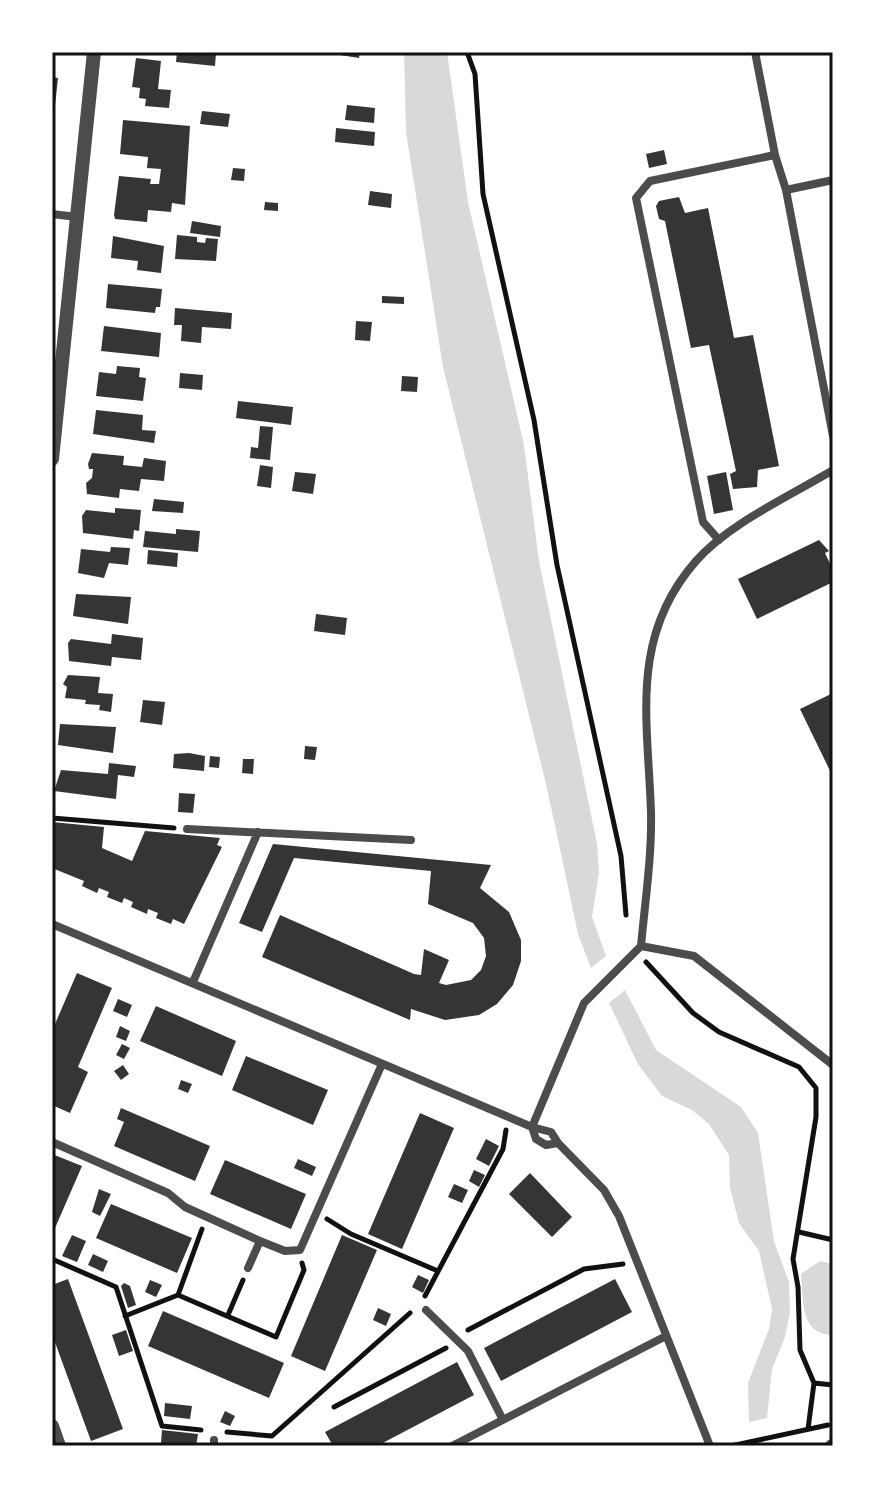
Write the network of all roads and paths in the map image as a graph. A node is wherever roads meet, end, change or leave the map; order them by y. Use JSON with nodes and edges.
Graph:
{"nodes":[{"id":1,"x":94,"y":52,"type":"edge"},
{"id":2,"x":467,"y":52,"type":"edge"},
{"id":3,"x":755,"y":52,"type":"edge"},
{"id":4,"x":775,"y":155,"type":"junction"},
{"id":5,"x":833,"y":180,"type":"edge"},
{"id":6,"x":786,"y":190,"type":"junction"},
{"id":7,"x":52,"y":214,"type":"edge"},
{"id":8,"x":77,"y":217,"type":"junction"},
{"id":9,"x":833,"y":436,"type":"edge"},
{"id":10,"x":52,"y":459,"type":"edge"},
{"id":11,"x":833,"y":470,"type":"edge"},
{"id":12,"x":719,"y":540,"type":"junction"},
{"id":13,"x":52,"y":818,"type":"edge"},
{"id":14,"x":187,"y":829,"type":"joint"},
{"id":15,"x":258,"y":832,"type":"junction"},
{"id":16,"x":411,"y":840,"type":"dead end"},
{"id":17,"x":52,"y":924,"type":"edge"},
{"id":18,"x":639,"y":948,"type":"junction"},
{"id":19,"x":193,"y":982,"type":"junction"},
{"id":20,"x":382,"y":1064,"type":"junction"},
{"id":21,"x":833,"y":1065,"type":"edge"},
{"id":22,"x":511,"y":1118,"type":"junction"},
{"id":23,"x":532,"y":1127,"type":"junction"},
{"id":24,"x":52,"y":1142,"type":"edge"},
{"id":25,"x":318,"y":1215,"type":"junction"},
{"id":26,"x":206,"y":1217,"type":"junction"},
{"id":27,"x":799,"y":1232,"type":"junction"},
{"id":28,"x":833,"y":1240,"type":"edge"},
{"id":29,"x":260,"y":1241,"type":"junction"},
{"id":30,"x":300,"y":1250,"type":"junction"},
{"id":31,"x":52,"y":1259,"type":"edge"},
{"id":32,"x":624,"y":1263,"type":"dead end"},
{"id":33,"x":248,"y":1268,"type":"joint"},
{"id":34,"x":438,"y":1271,"type":"junction"},
{"id":35,"x":178,"y":1295,"type":"junction"},
{"id":36,"x":424,"y":1297,"type":"dead end"},
{"id":37,"x":426,"y":1310,"type":"dead end"},
{"id":38,"x":410,"y":1313,"type":"dead end"},
{"id":39,"x":125,"y":1316,"type":"junction"},
{"id":40,"x":228,"y":1316,"type":"junction"},
{"id":41,"x":468,"y":1330,"type":"dead end"},
{"id":42,"x":666,"y":1336,"type":"junction"},
{"id":43,"x":450,"y":1345,"type":"dead end"},
{"id":44,"x":814,"y":1383,"type":"junction"},
{"id":45,"x":833,"y":1385,"type":"edge"},
{"id":46,"x":334,"y":1407,"type":"dead end"},
{"id":47,"x":503,"y":1420,"type":"junction"},
{"id":48,"x":833,"y":1424,"type":"edge"},
{"id":49,"x":52,"y":1426,"type":"edge"},
{"id":50,"x":808,"y":1429,"type":"junction"},
{"id":51,"x":201,"y":1430,"type":"dead end"},
{"id":52,"x":227,"y":1432,"type":"dead end"},
{"id":53,"x":59,"y":1446,"type":"edge"},
{"id":54,"x":452,"y":1446,"type":"edge"},
{"id":55,"x":710,"y":1446,"type":"edge"},
{"id":56,"x":731,"y":1446,"type":"edge"}],
"edges":[{"from":1,"to":8,"type":"street"},
{"from":2,"to":18,"type":"path"},
{"from":3,"to":4,"type":"street"},
{"from":4,"to":6,"type":"street"},
{"from":4,"to":12,"type":"street"},
{"from":5,"to":6,"type":"street"},
{"from":6,"to":9,"type":"street"},
{"from":7,"to":8,"type":"street"},
{"from":8,"to":10,"type":"street"},
{"from":11,"to":12,"type":"street"},
{"from":12,"to":18,"type":"street"},
{"from":13,"to":14,"type":"path"},
{"from":14,"to":15,"type":"street"},
{"from":15,"to":16,"type":"street"},
{"from":15,"to":19,"type":"street"},
{"from":17,"to":19,"type":"street"},
{"from":18,"to":21,"type":"street"},
{"from":18,"to":23,"type":"street"},
{"from":18,"to":27,"type":"path"},
{"from":19,"to":20,"type":"street"},
{"from":20,"to":22,"type":"street"},
{"from":20,"to":25,"type":"street"},
{"from":22,"to":23,"type":"street"},
{"from":22,"to":34,"type":"path"},
{"from":23,"to":42,"type":"street"},
{"from":24,"to":26,"type":"street"},
{"from":25,"to":30,"type":"street"},
{"from":25,"to":34,"type":"path"},
{"from":26,"to":29,"type":"street"},
{"from":26,"to":35,"type":"path"},
{"from":27,"to":28,"type":"path"},
{"from":27,"to":44,"type":"path"},
{"from":29,"to":30,"type":"street"},
{"from":29,"to":33,"type":"street"},
{"from":30,"to":40,"type":"path"},
{"from":31,"to":39,"type":"path"},
{"from":32,"to":41,"type":"path"},
{"from":33,"to":40,"type":"path"},
{"from":34,"to":36,"type":"path"},
{"from":35,"to":39,"type":"path"},
{"from":35,"to":40,"type":"path"},
{"from":37,"to":47,"type":"street"},
{"from":38,"to":52,"type":"path"},
{"from":39,"to":51,"type":"path"},
{"from":42,"to":47,"type":"street"},
{"from":42,"to":55,"type":"street"},
{"from":43,"to":46,"type":"path"},
{"from":44,"to":45,"type":"path"},
{"from":44,"to":50,"type":"path"},
{"from":47,"to":54,"type":"street"},
{"from":48,"to":50,"type":"path"},
{"from":49,"to":53,"type":"street"},
{"from":50,"to":56,"type":"path"}]}
